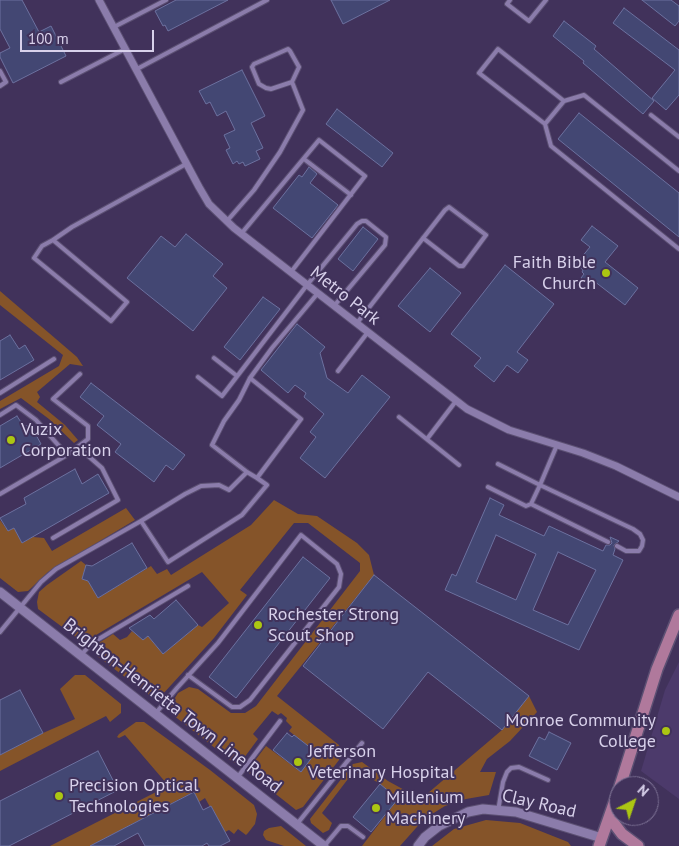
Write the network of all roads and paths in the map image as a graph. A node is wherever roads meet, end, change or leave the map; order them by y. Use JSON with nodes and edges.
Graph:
{"nodes":[{"id":1,"x":99,"y":0,"type":"edge"},
{"id":2,"x":166,"y":0,"type":"edge"},
{"id":3,"x":267,"y":0,"type":"edge"},
{"id":4,"x":510,"y":0,"type":"edge"},
{"id":5,"x":546,"y":0,"type":"edge"},
{"id":6,"x":114,"y":27,"type":"junction"},
{"id":7,"x":125,"y":49,"type":"junction"},
{"id":8,"x":136,"y":70,"type":"junction"},
{"id":9,"x":0,"y":71,"type":"edge"},
{"id":10,"x":61,"y":82,"type":"dead end"},
{"id":11,"x":292,"y":82,"type":"junction"},
{"id":12,"x":0,"y":86,"type":"edge"},
{"id":13,"x":564,"y":101,"type":"junction"},
{"id":14,"x":651,"y":116,"type":"dead end"},
{"id":15,"x":545,"y":124,"type":"junction"},
{"id":16,"x":678,"y":134,"type":"edge"},
{"id":17,"x":304,"y":159,"type":"junction"},
{"id":18,"x":186,"y":164,"type":"junction"},
{"id":19,"x":679,"y":171,"type":"edge"},
{"id":20,"x":351,"y":195,"type":"junction"},
{"id":21,"x":227,"y":221,"type":"junction"},
{"id":22,"x":241,"y":234,"type":"junction"},
{"id":23,"x":423,"y":238,"type":"junction"},
{"id":24,"x":53,"y":240,"type":"junction"},
{"id":25,"x":679,"y":249,"type":"edge"},
{"id":26,"x":291,"y":272,"type":"junction"},
{"id":27,"x":307,"y":285,"type":"junction"},
{"id":28,"x":318,"y":293,"type":"junction"},
{"id":29,"x":334,"y":306,"type":"junction"},
{"id":30,"x":357,"y":324,"type":"junction"},
{"id":31,"x":368,"y":332,"type":"junction"},
{"id":32,"x":214,"y":358,"type":"dead end"},
{"id":33,"x":54,"y":359,"type":"dead end"},
{"id":34,"x":338,"y":372,"type":"dead end"},
{"id":35,"x":80,"y":374,"type":"dead end"},
{"id":36,"x":237,"y":376,"type":"junction"},
{"id":37,"x":198,"y":377,"type":"dead end"},
{"id":38,"x":250,"y":378,"type":"junction"},
{"id":39,"x":0,"y":392,"type":"edge"},
{"id":40,"x":456,"y":401,"type":"junction"},
{"id":41,"x":0,"y":415,"type":"edge"},
{"id":42,"x":399,"y":417,"type":"dead end"},
{"id":43,"x":427,"y":439,"type":"junction"},
{"id":44,"x":557,"y":445,"type":"junction"},
{"id":45,"x":78,"y":446,"type":"junction"},
{"id":46,"x":67,"y":455,"type":"junction"},
{"id":47,"x":498,"y":464,"type":"dead end"},
{"id":48,"x":459,"y":465,"type":"dead end"},
{"id":49,"x":247,"y":472,"type":"junction"},
{"id":50,"x":257,"y":478,"type":"junction"},
{"id":51,"x":540,"y":485,"type":"junction"},
{"id":52,"x":488,"y":487,"type":"dead end"},
{"id":53,"x":0,"y":494,"type":"edge"},
{"id":54,"x":679,"y":497,"type":"edge"},
{"id":55,"x":530,"y":504,"type":"junction"},
{"id":56,"x":141,"y":522,"type":"junction"},
{"id":57,"x":53,"y":538,"type":"dead end"},
{"id":58,"x":608,"y":542,"type":"dead end"},
{"id":59,"x":617,"y":546,"type":"dead end"},
{"id":60,"x":188,"y":586,"type":"dead end"},
{"id":61,"x":0,"y":592,"type":"edge"},
{"id":62,"x":20,"y":607,"type":"junction"},
{"id":63,"x":679,"y":615,"type":"edge"},
{"id":64,"x":0,"y":632,"type":"edge"},
{"id":65,"x":81,"y":655,"type":"junction"},
{"id":66,"x":188,"y":675,"type":"junction"},
{"id":67,"x":155,"y":714,"type":"junction"},
{"id":68,"x":280,"y":721,"type":"dead end"},
{"id":69,"x":362,"y":743,"type":"dead end"},
{"id":70,"x":624,"y":776,"type":"edge"},
{"id":71,"x":236,"y":778,"type":"junction"},
{"id":72,"x":548,"y":780,"type":"dead end"},
{"id":73,"x":498,"y":811,"type":"junction"},
{"id":74,"x":609,"y":821,"type":"edge"},
{"id":75,"x":297,"y":824,"type":"junction"},
{"id":76,"x":616,"y":826,"type":"edge"},
{"id":77,"x":363,"y":837,"type":"dead end"},
{"id":78,"x":601,"y":842,"type":"edge"},
{"id":79,"x":324,"y":846,"type":"edge"},
{"id":80,"x":418,"y":846,"type":"edge"},
{"id":81,"x":638,"y":846,"type":"edge"}],
"edges":[{"from":1,"to":6,"type":"street","name":"Metro Park"},
{"from":2,"to":6,"type":"lane"},
{"from":3,"to":8,"type":"lane"},
{"from":4,"to":5,"type":"lane"},
{"from":6,"to":7,"type":"street","name":"Metro Park"},
{"from":7,"to":8,"type":"street","name":"Metro Park"},
{"from":7,"to":10,"type":"lane"},
{"from":8,"to":18,"type":"street","name":"Metro Park"},
{"from":9,"to":12,"type":"lane"},
{"from":11,"to":11,"type":"lane"},
{"from":11,"to":21,"type":"lane"},
{"from":13,"to":15,"type":"lane"},
{"from":13,"to":15,"type":"lane"},
{"from":13,"to":19,"type":"lane"},
{"from":14,"to":16,"type":"lane"},
{"from":15,"to":25,"type":"lane"},
{"from":17,"to":20,"type":"lane"},
{"from":17,"to":20,"type":"lane"},
{"from":17,"to":22,"type":"lane"},
{"from":18,"to":21,"type":"street","name":"Metro Park"},
{"from":18,"to":24,"type":"lane"},
{"from":20,"to":26,"type":"lane"},
{"from":21,"to":22,"type":"street","name":"Metro Park"},
{"from":22,"to":26,"type":"street","name":"Metro Park"},
{"from":23,"to":23,"type":"lane"},
{"from":23,"to":30,"type":"lane"},
{"from":24,"to":24,"type":"lane"},
{"from":26,"to":27,"type":"street","name":"Metro Park"},
{"from":27,"to":28,"type":"street","name":"Metro Park"},
{"from":27,"to":29,"type":"lane"},
{"from":27,"to":36,"type":"lane"},
{"from":28,"to":29,"type":"street","name":"Metro Park"},
{"from":28,"to":38,"type":"lane"},
{"from":29,"to":30,"type":"street","name":"Metro Park"},
{"from":30,"to":31,"type":"street","name":"Metro Park"},
{"from":31,"to":34,"type":"lane"},
{"from":31,"to":40,"type":"street","name":"Metro Park"},
{"from":32,"to":36,"type":"lane"},
{"from":33,"to":39,"type":"lane"},
{"from":35,"to":45,"type":"lane"},
{"from":36,"to":37,"type":"lane"},
{"from":38,"to":49,"type":"lane"},
{"from":38,"to":50,"type":"lane"},
{"from":40,"to":43,"type":"lane"},
{"from":40,"to":44,"type":"street","name":"Metro Park"},
{"from":41,"to":46,"type":"lane"},
{"from":42,"to":43,"type":"lane"},
{"from":43,"to":48,"type":"lane"},
{"from":44,"to":51,"type":"lane"},
{"from":44,"to":54,"type":"street","name":"Metro Park"},
{"from":45,"to":46,"type":"lane"},
{"from":45,"to":57,"type":"lane"},
{"from":46,"to":53,"type":"lane"},
{"from":47,"to":51,"type":"lane"},
{"from":49,"to":50,"type":"lane"},
{"from":49,"to":56,"type":"lane"},
{"from":50,"to":56,"type":"lane"},
{"from":51,"to":55,"type":"lane"},
{"from":51,"to":59,"type":"lane"},
{"from":52,"to":55,"type":"lane"},
{"from":55,"to":58,"type":"lane"},
{"from":56,"to":62,"type":"lane"},
{"from":60,"to":65,"type":"lane"},
{"from":61,"to":62,"type":"street","name":"Brighton-Henrietta Town Line Road"},
{"from":62,"to":64,"type":"lane"},
{"from":62,"to":65,"type":"street","name":"Brighton-Henrietta Town Line Road"},
{"from":63,"to":70,"type":"main road"},
{"from":65,"to":67,"type":"street","name":"Brighton-Henrietta Town Line Road"},
{"from":66,"to":66,"type":"lane"},
{"from":66,"to":67,"type":"lane"},
{"from":67,"to":71,"type":"street","name":"Brighton-Henrietta Town Line Road"},
{"from":68,"to":71,"type":"lane"},
{"from":69,"to":75,"type":"lane"},
{"from":71,"to":75,"type":"street","name":"Brighton-Henrietta Town Line Road"},
{"from":72,"to":73,"type":"lane"},
{"from":73,"to":78,"type":"street","name":"Clay Road"},
{"from":73,"to":80,"type":"street","name":"Clay Road"},
{"from":74,"to":78,"type":"main road"},
{"from":75,"to":79,"type":"street","name":"Brighton-Henrietta Town Line Road"},
{"from":76,"to":81,"type":"main road"},
{"from":77,"to":79,"type":"lane"}]}
